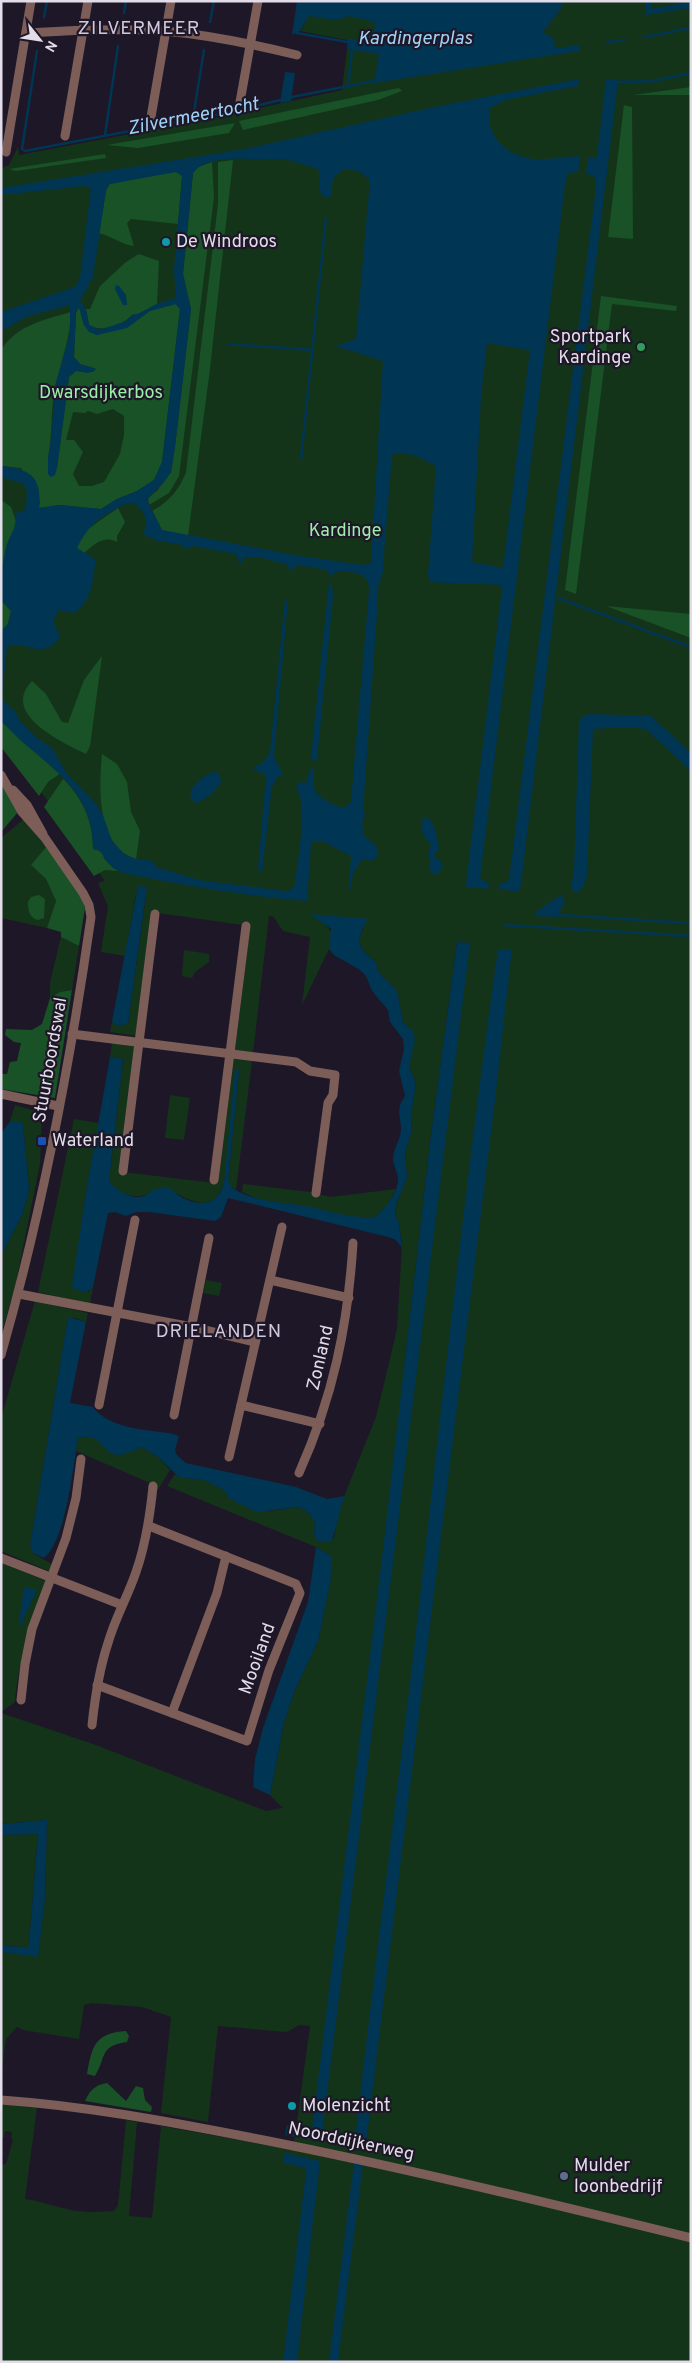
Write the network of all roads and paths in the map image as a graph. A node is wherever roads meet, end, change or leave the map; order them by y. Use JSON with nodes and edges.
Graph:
{"nodes":[{"id":1,"x":31,"y":1,"type":"edge"},
{"id":2,"x":88,"y":1,"type":"edge"},
{"id":3,"x":171,"y":1,"type":"edge"},
{"id":4,"x":258,"y":1,"type":"edge"},
{"id":5,"x":83,"y":30,"type":"junction"},
{"id":6,"x":166,"y":31,"type":"junction"},
{"id":7,"x":26,"y":33,"type":"junction"},
{"id":8,"x":250,"y":44,"type":"junction"},
{"id":9,"x":297,"y":55,"type":"dead end"},
{"id":10,"x":240,"y":102,"type":"dead end"},
{"id":11,"x":151,"y":117,"type":"dead end"},
{"id":12,"x":65,"y":136,"type":"dead end"},
{"id":13,"x":6,"y":152,"type":"dead end"},
{"id":14,"x":1,"y":775,"type":"edge"},
{"id":15,"x":155,"y":914,"type":"dead end"},
{"id":16,"x":246,"y":926,"type":"dead end"},
{"id":17,"x":72,"y":1034,"type":"junction"},
{"id":18,"x":138,"y":1042,"type":"junction"},
{"id":19,"x":230,"y":1054,"type":"junction"},
{"id":20,"x":1,"y":1094,"type":"edge"},
{"id":21,"x":58,"y":1106,"type":"junction"},
{"id":22,"x":123,"y":1171,"type":"dead end"},
{"id":23,"x":214,"y":1180,"type":"dead end"},
{"id":24,"x":316,"y":1193,"type":"dead end"},
{"id":25,"x":135,"y":1220,"type":"dead end"},
{"id":26,"x":282,"y":1227,"type":"dead end"},
{"id":27,"x":209,"y":1238,"type":"dead end"},
{"id":28,"x":353,"y":1243,"type":"dead end"},
{"id":29,"x":270,"y":1280,"type":"junction"},
{"id":30,"x":19,"y":1294,"type":"junction"},
{"id":31,"x":349,"y":1298,"type":"junction"},
{"id":32,"x":117,"y":1313,"type":"junction"},
{"id":33,"x":192,"y":1327,"type":"junction"},
{"id":34,"x":255,"y":1342,"type":"junction"},
{"id":35,"x":1,"y":1356,"type":"edge"},
{"id":36,"x":99,"y":1405,"type":"dead end"},
{"id":37,"x":241,"y":1405,"type":"junction"},
{"id":38,"x":174,"y":1416,"type":"dead end"},
{"id":39,"x":320,"y":1424,"type":"junction"},
{"id":40,"x":228,"y":1457,"type":"dead end"},
{"id":41,"x":81,"y":1459,"type":"dead end"},
{"id":42,"x":299,"y":1473,"type":"dead end"},
{"id":43,"x":153,"y":1486,"type":"dead end"},
{"id":44,"x":148,"y":1526,"type":"junction"},
{"id":45,"x":226,"y":1556,"type":"junction"},
{"id":46,"x":1,"y":1558,"type":"edge"},
{"id":47,"x":51,"y":1578,"type":"junction"},
{"id":48,"x":122,"y":1605,"type":"junction"},
{"id":49,"x":97,"y":1685,"type":"junction"},
{"id":50,"x":21,"y":1700,"type":"dead end"},
{"id":51,"x":172,"y":1713,"type":"junction"},
{"id":52,"x":92,"y":1725,"type":"dead end"},
{"id":53,"x":1,"y":2100,"type":"edge"},
{"id":54,"x":691,"y":2238,"type":"edge"}],
"edges":[{"from":1,"to":7,"type":"street"},
{"from":2,"to":5,"type":"street"},
{"from":3,"to":6,"type":"street"},
{"from":4,"to":8,"type":"street"},
{"from":5,"to":6,"type":"street"},
{"from":5,"to":7,"type":"street"},
{"from":5,"to":12,"type":"street"},
{"from":6,"to":8,"type":"street"},
{"from":6,"to":11,"type":"street"},
{"from":7,"to":13,"type":"street"},
{"from":8,"to":9,"type":"street"},
{"from":8,"to":10,"type":"street"},
{"from":14,"to":17,"type":"street","name":"Stuurboordswal"},
{"from":15,"to":18,"type":"street"},
{"from":16,"to":19,"type":"street"},
{"from":17,"to":18,"type":"street"},
{"from":17,"to":21,"type":"street","name":"Stuurboordswal"},
{"from":18,"to":19,"type":"street"},
{"from":18,"to":22,"type":"street"},
{"from":19,"to":23,"type":"street"},
{"from":19,"to":24,"type":"street"},
{"from":20,"to":21,"type":"street"},
{"from":21,"to":30,"type":"street","name":"Stuurboordswal"},
{"from":25,"to":32,"type":"street"},
{"from":26,"to":29,"type":"street"},
{"from":27,"to":33,"type":"street"},
{"from":28,"to":31,"type":"street","name":"Zonland"},
{"from":29,"to":31,"type":"street"},
{"from":29,"to":34,"type":"street"},
{"from":30,"to":32,"type":"street"},
{"from":30,"to":35,"type":"street","name":"Stuurboordswal"},
{"from":31,"to":39,"type":"street","name":"Zonland"},
{"from":32,"to":33,"type":"street"},
{"from":32,"to":36,"type":"street"},
{"from":33,"to":34,"type":"street"},
{"from":33,"to":38,"type":"street"},
{"from":34,"to":37,"type":"street"},
{"from":37,"to":39,"type":"street"},
{"from":37,"to":40,"type":"street"},
{"from":39,"to":42,"type":"street","name":"Zonland"},
{"from":41,"to":47,"type":"street"},
{"from":43,"to":44,"type":"street"},
{"from":44,"to":45,"type":"street","name":"Mooiland"},
{"from":44,"to":48,"type":"street"},
{"from":45,"to":51,"type":"street"},
{"from":45,"to":51,"type":"street","name":"Mooiland"},
{"from":46,"to":47,"type":"street"},
{"from":47,"to":48,"type":"street"},
{"from":47,"to":50,"type":"street"},
{"from":48,"to":49,"type":"street"},
{"from":49,"to":51,"type":"street","name":"Mooiland"},
{"from":49,"to":52,"type":"street"},
{"from":53,"to":54,"type":"street","name":"Noorddijkerweg"}]}
